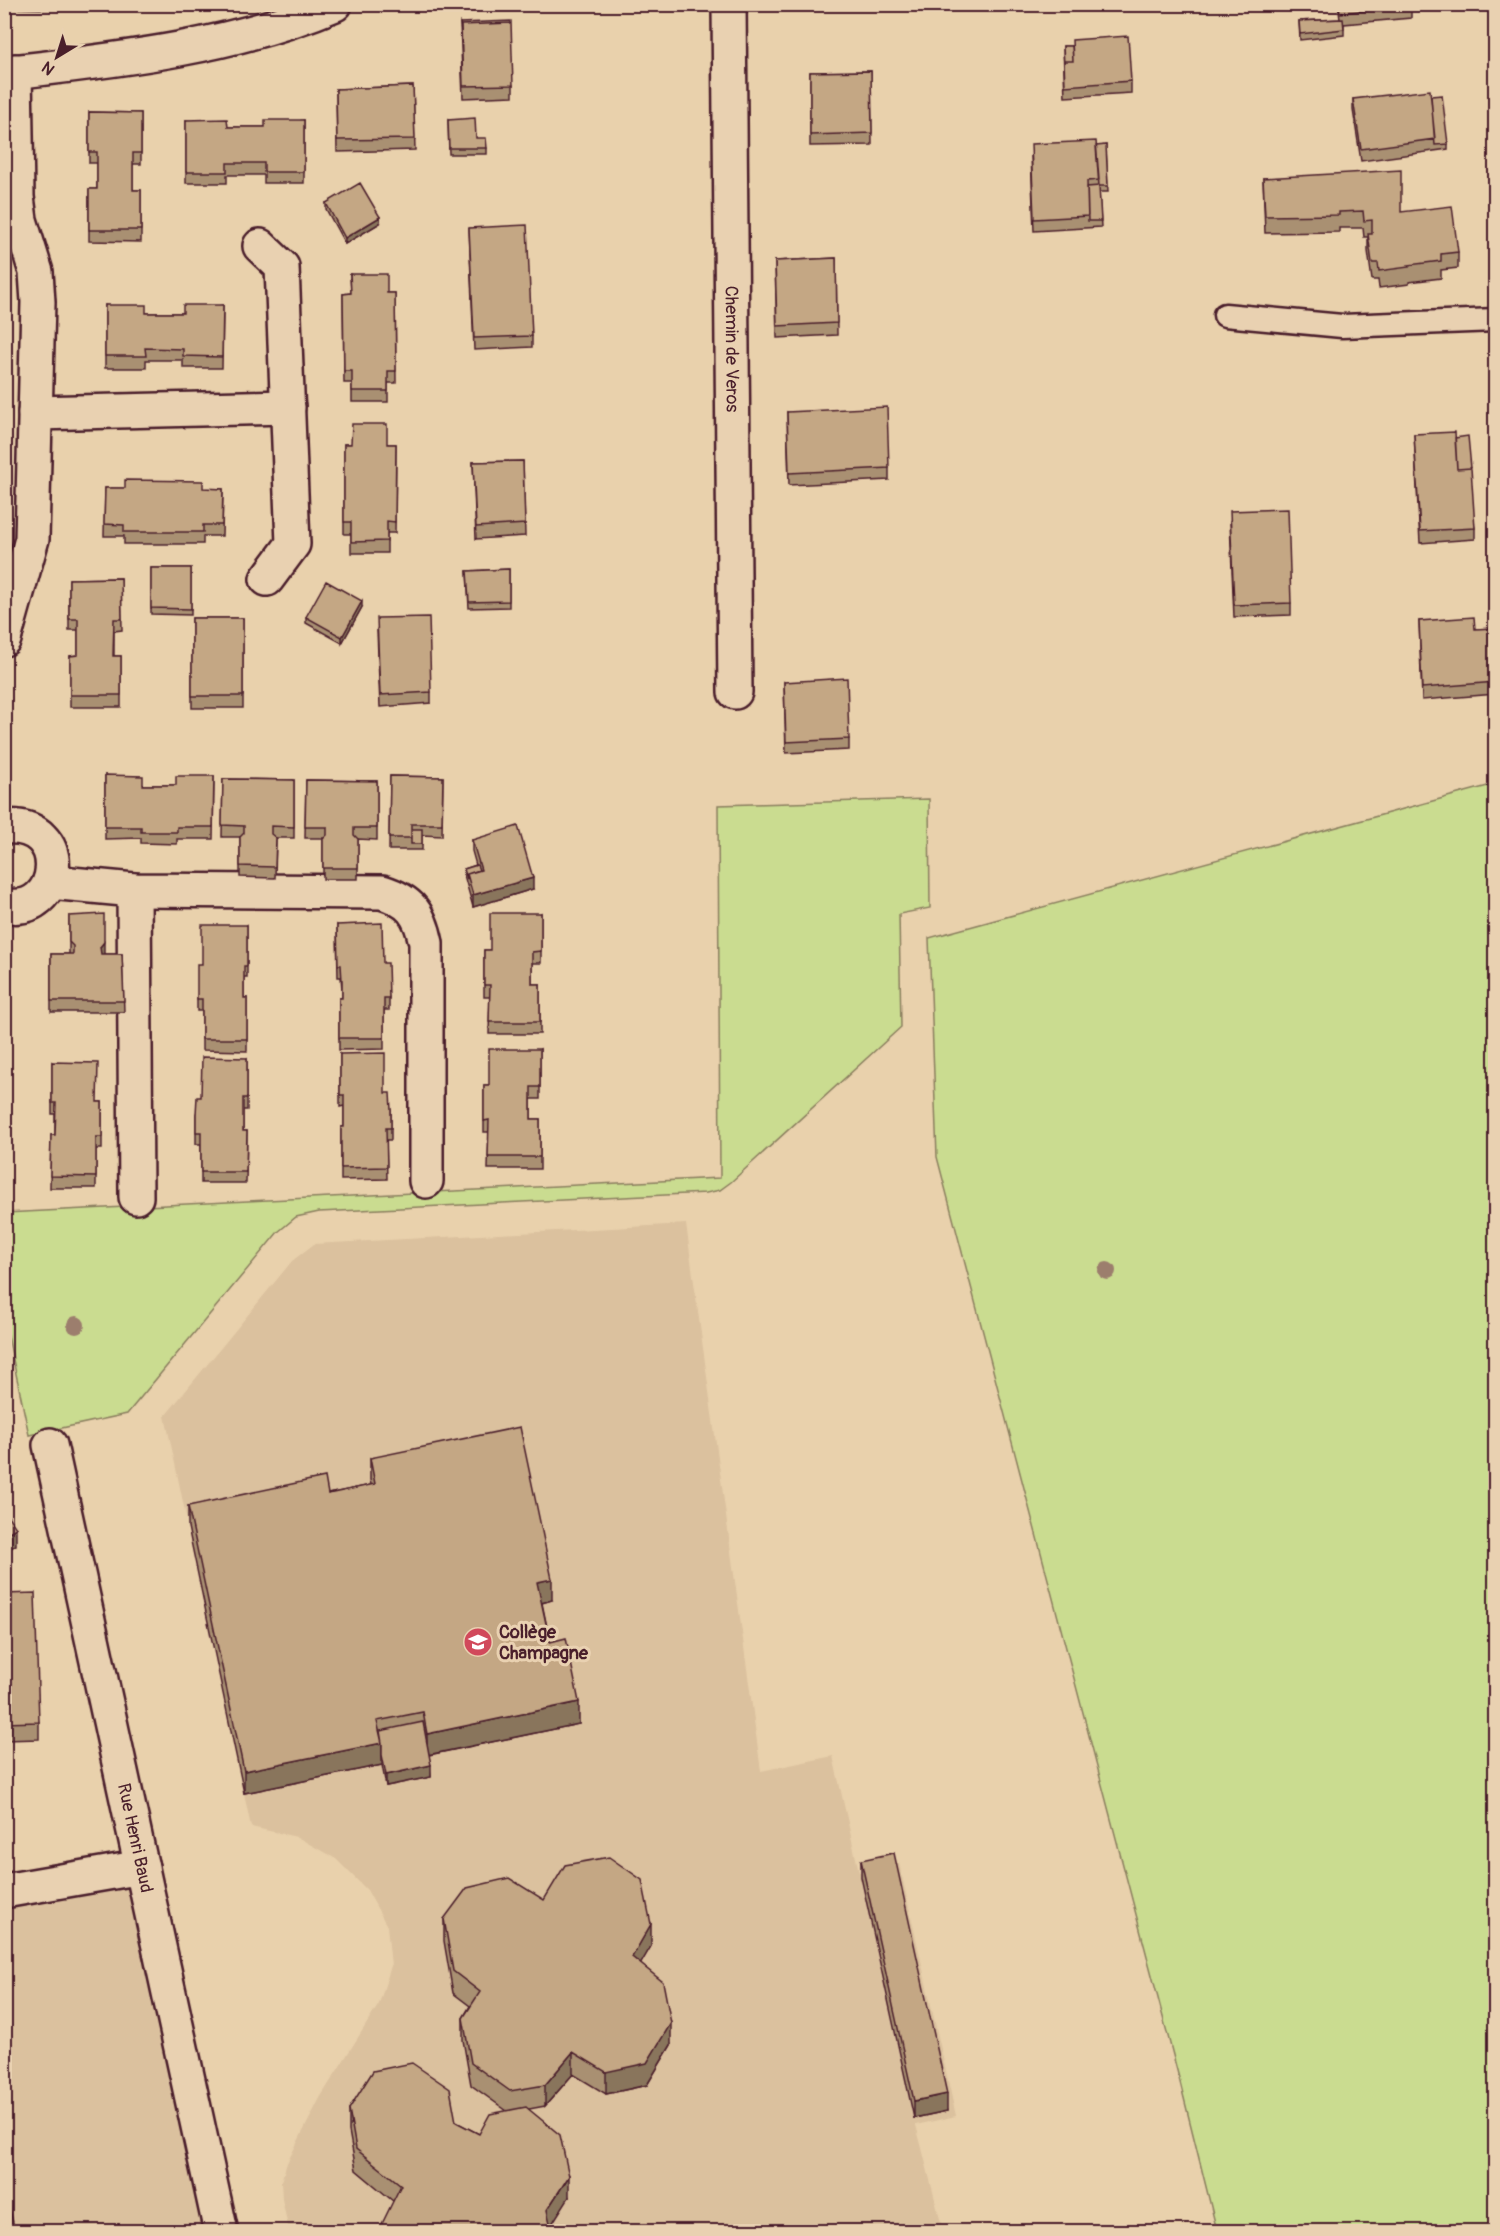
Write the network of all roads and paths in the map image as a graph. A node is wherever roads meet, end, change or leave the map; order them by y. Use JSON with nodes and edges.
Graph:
{"nodes":[{"id":1,"x":335,"y":4,"type":"edge"},
{"id":2,"x":729,"y":4,"type":"edge"},
{"id":3,"x":10,"y":72,"type":"edge"},
{"id":4,"x":260,"y":246,"type":"dead end"},
{"id":5,"x":1225,"y":315,"type":"dead end"},
{"id":6,"x":1496,"y":320,"type":"edge"},
{"id":7,"x":288,"y":406,"type":"junction"},
{"id":8,"x":35,"y":413,"type":"junction"},
{"id":9,"x":18,"y":539,"type":"edge"},
{"id":10,"x":267,"y":579,"type":"dead end"},
{"id":11,"x":4,"y":639,"type":"edge"},
{"id":12,"x":735,"y":692,"type":"dead end"},
{"id":13,"x":5,"y":823,"type":"edge"},
{"id":14,"x":50,"y":882,"type":"junction"},
{"id":15,"x":134,"y":890,"type":"junction"},
{"id":16,"x":4,"y":905,"type":"edge"},
{"id":17,"x":426,"y":1181,"type":"dead end"},
{"id":18,"x":136,"y":1197,"type":"dead end"},
{"id":19,"x":51,"y":1445,"type":"dead end"},
{"id":20,"x":142,"y":1867,"type":"junction"},
{"id":21,"x":4,"y":1891,"type":"edge"},
{"id":22,"x":221,"y":2232,"type":"edge"}],
"edges":[{"from":1,"to":3,"type":"street"},
{"from":2,"to":12,"type":"street","name":"Chemin de Veros"},
{"from":3,"to":8,"type":"street"},
{"from":4,"to":7,"type":"street"},
{"from":5,"to":6,"type":"lane"},
{"from":7,"to":8,"type":"street"},
{"from":7,"to":10,"type":"street"},
{"from":8,"to":9,"type":"street"},
{"from":9,"to":11,"type":"street"},
{"from":13,"to":14,"type":"street"},
{"from":14,"to":15,"type":"street"},
{"from":14,"to":16,"type":"street"},
{"from":15,"to":17,"type":"street"},
{"from":15,"to":18,"type":"street"},
{"from":19,"to":20,"type":"street","name":"Rue Henri Baud"},
{"from":20,"to":21,"type":"street"},
{"from":20,"to":22,"type":"street","name":"Rue Henri Baud"}]}
